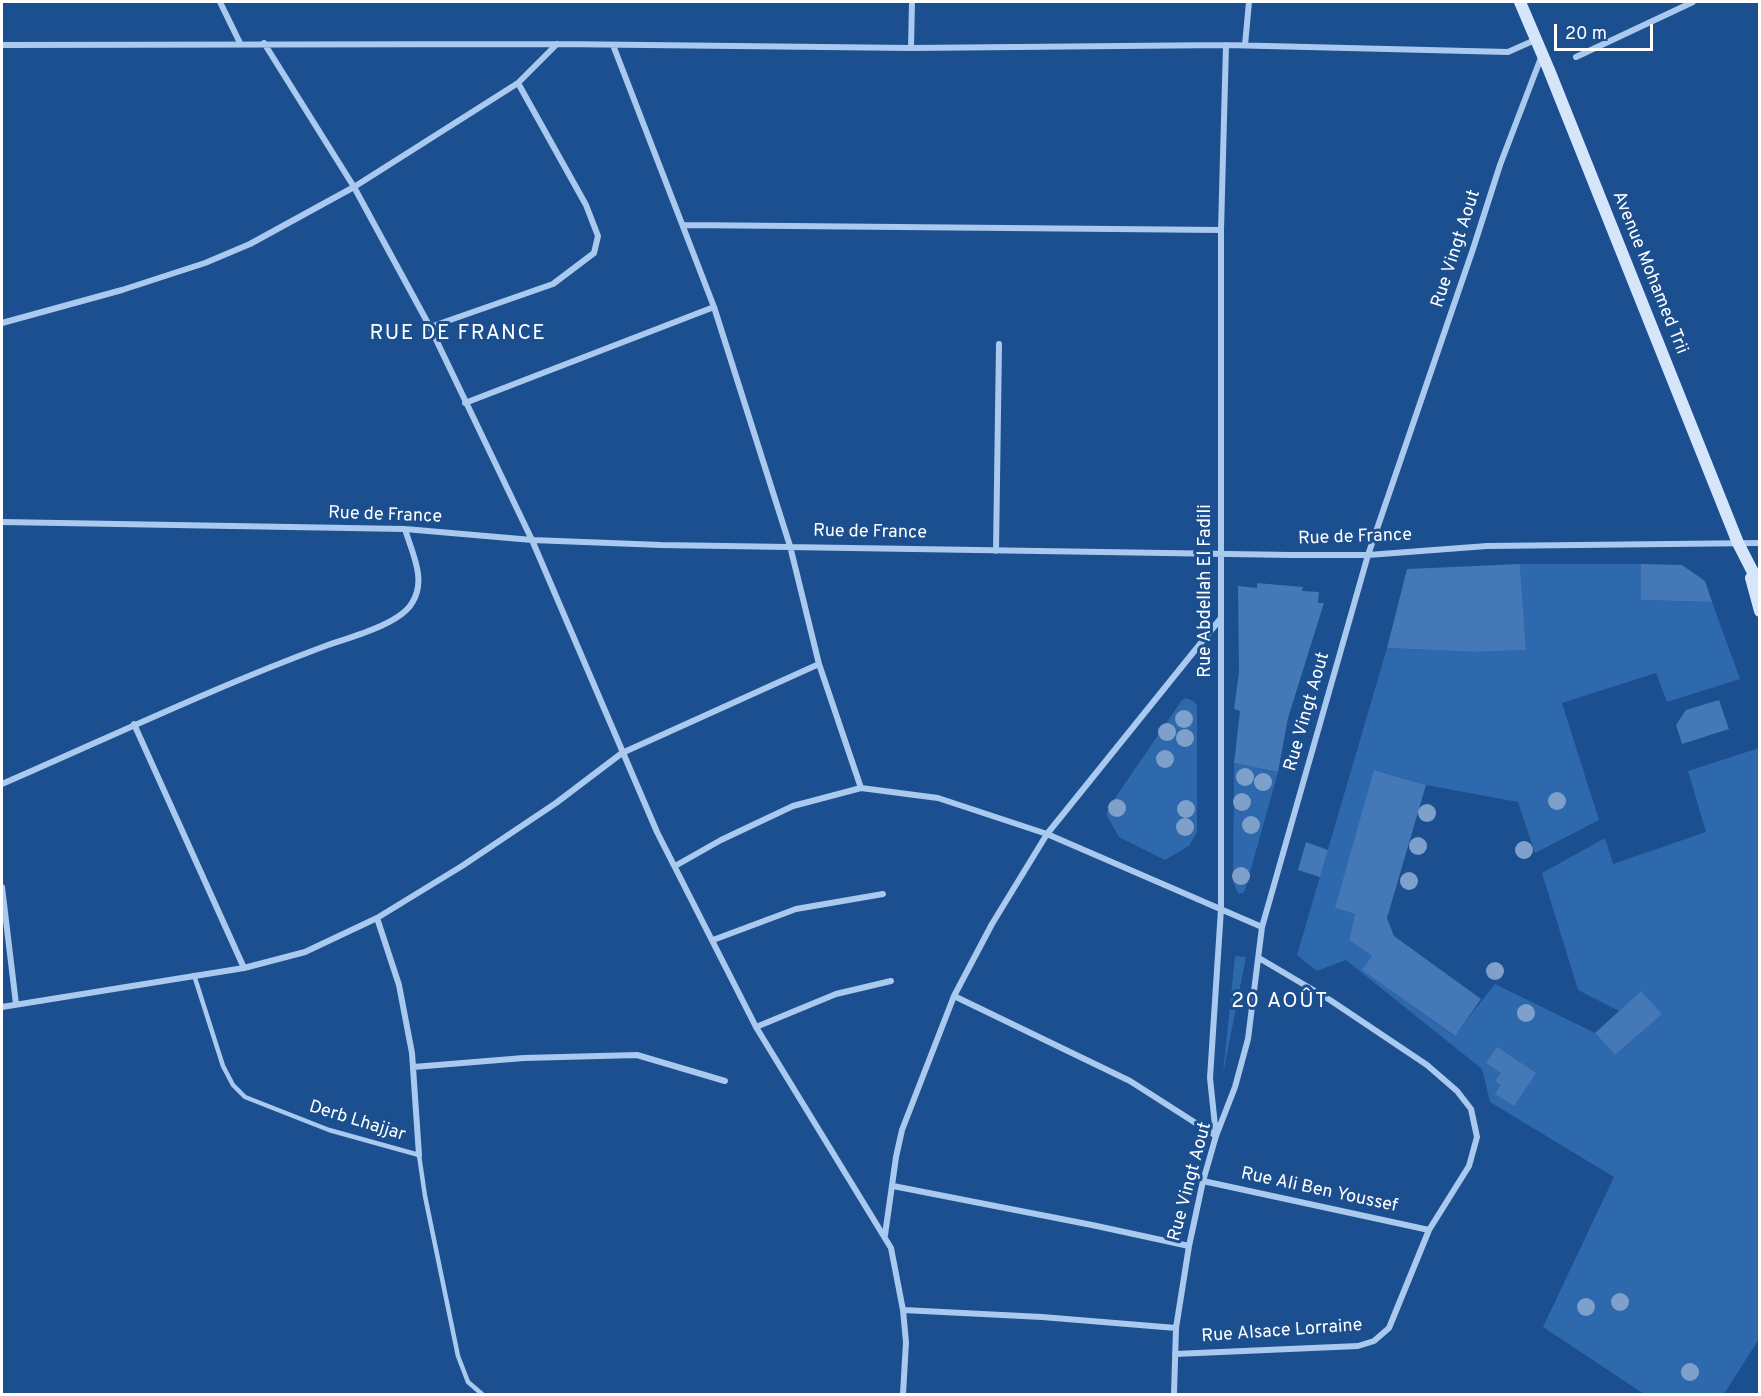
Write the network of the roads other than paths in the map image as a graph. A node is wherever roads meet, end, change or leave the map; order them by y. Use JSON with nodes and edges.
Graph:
{"nodes":[{"id":1,"x":220,"y":2,"type":"edge"},
{"id":2,"x":912,"y":2,"type":"edge"},
{"id":3,"x":1249,"y":2,"type":"edge"},
{"id":4,"x":1520,"y":2,"type":"edge"},
{"id":5,"x":1693,"y":2,"type":"edge"},
{"id":6,"x":1685,"y":3,"type":"edge"},
{"id":7,"x":1536,"y":40,"type":"junction"},
{"id":8,"x":240,"y":43,"type":"junction"},
{"id":9,"x":264,"y":43,"type":"junction"},
{"id":10,"x":558,"y":44,"type":"junction"},
{"id":11,"x":2,"y":45,"type":"edge"},
{"id":12,"x":613,"y":45,"type":"junction"},
{"id":13,"x":1226,"y":45,"type":"junction"},
{"id":14,"x":1245,"y":45,"type":"junction"},
{"id":15,"x":911,"y":48,"type":"junction"},
{"id":16,"x":1542,"y":54,"type":"junction"},
{"id":17,"x":1576,"y":57,"type":"dead end"},
{"id":18,"x":518,"y":83,"type":"junction"},
{"id":19,"x":354,"y":187,"type":"junction"},
{"id":20,"x":683,"y":225,"type":"junction"},
{"id":21,"x":1221,"y":230,"type":"junction"},
{"id":22,"x":714,"y":307,"type":"junction"},
{"id":23,"x":2,"y":323,"type":"edge"},
{"id":24,"x":430,"y":327,"type":"junction"},
{"id":25,"x":999,"y":344,"type":"dead end"},
{"id":26,"x":465,"y":403,"type":"junction"},
{"id":27,"x":2,"y":522,"type":"edge"},
{"id":28,"x":405,"y":529,"type":"junction"},
{"id":29,"x":532,"y":540,"type":"junction"},
{"id":30,"x":1738,"y":543,"type":"junction"},
{"id":31,"x":1760,"y":543,"type":"edge"},
{"id":32,"x":790,"y":546,"type":"junction"},
{"id":33,"x":996,"y":551,"type":"junction"},
{"id":34,"x":1220,"y":554,"type":"junction"},
{"id":35,"x":1368,"y":555,"type":"junction"},
{"id":36,"x":1746,"y":557,"type":"junction"},
{"id":37,"x":1760,"y":585,"type":"edge"},
{"id":38,"x":1760,"y":610,"type":"edge"},
{"id":39,"x":1221,"y":618,"type":"junction"},
{"id":40,"x":819,"y":664,"type":"junction"},
{"id":41,"x":134,"y":724,"type":"junction"},
{"id":42,"x":622,"y":753,"type":"junction"},
{"id":43,"x":2,"y":784,"type":"edge"},
{"id":44,"x":861,"y":788,"type":"junction"},
{"id":45,"x":1047,"y":834,"type":"junction"},
{"id":46,"x":675,"y":866,"type":"junction"},
{"id":47,"x":2,"y":887,"type":"edge"},
{"id":48,"x":883,"y":894,"type":"dead end"},
{"id":49,"x":1221,"y":909,"type":"junction"},
{"id":50,"x":377,"y":918,"type":"junction"},
{"id":51,"x":1262,"y":927,"type":"junction"},
{"id":52,"x":713,"y":940,"type":"junction"},
{"id":53,"x":1259,"y":958,"type":"junction"},
{"id":54,"x":244,"y":968,"type":"junction"},
{"id":55,"x":194,"y":975,"type":"junction"},
{"id":56,"x":891,"y":981,"type":"dead end"},
{"id":57,"x":954,"y":996,"type":"junction"},
{"id":58,"x":16,"y":1004,"type":"junction"},
{"id":59,"x":2,"y":1007,"type":"edge"},
{"id":60,"x":756,"y":1027,"type":"junction"},
{"id":61,"x":413,"y":1067,"type":"junction"},
{"id":62,"x":725,"y":1081,"type":"dead end"},
{"id":63,"x":1216,"y":1136,"type":"junction"},
{"id":64,"x":419,"y":1155,"type":"junction"},
{"id":65,"x":1203,"y":1181,"type":"junction"},
{"id":66,"x":893,"y":1186,"type":"junction"},
{"id":67,"x":1429,"y":1230,"type":"junction"},
{"id":68,"x":885,"y":1235,"type":"junction"},
{"id":69,"x":1189,"y":1246,"type":"junction"},
{"id":70,"x":903,"y":1310,"type":"junction"},
{"id":71,"x":1176,"y":1328,"type":"junction"},
{"id":72,"x":1175,"y":1354,"type":"junction"},
{"id":73,"x":482,"y":1395,"type":"edge"},
{"id":74,"x":903,"y":1395,"type":"edge"},
{"id":75,"x":1174,"y":1395,"type":"edge"}],
"edges":[{"from":1,"to":8,"type":"street"},
{"from":2,"to":15,"type":"street"},
{"from":3,"to":14,"type":"street"},
{"from":4,"to":7,"type":"street","name":"Avenue Mohamed Trii"},
{"from":5,"to":6,"type":"street"},
{"from":6,"to":17,"type":"street"},
{"from":7,"to":14,"type":"street"},
{"from":7,"to":16,"type":"street","name":"Avenue Mohamed Trii"},
{"from":8,"to":9,"type":"street"},
{"from":8,"to":11,"type":"street"},
{"from":9,"to":10,"type":"street"},
{"from":9,"to":19,"type":"street"},
{"from":10,"to":12,"type":"street"},
{"from":10,"to":18,"type":"street"},
{"from":12,"to":15,"type":"street"},
{"from":12,"to":20,"type":"street"},
{"from":13,"to":14,"type":"street"},
{"from":13,"to":15,"type":"street"},
{"from":13,"to":21,"type":"street","name":"Rue Abdellah El Fadili"},
{"from":16,"to":30,"type":"street","name":"Avenue Mohamed Trii"},
{"from":16,"to":35,"type":"street","name":"Rue Vingt Aout"},
{"from":18,"to":19,"type":"street"},
{"from":18,"to":24,"type":"street"},
{"from":19,"to":23,"type":"street"},
{"from":19,"to":24,"type":"street"},
{"from":20,"to":21,"type":"street"},
{"from":20,"to":22,"type":"street"},
{"from":21,"to":34,"type":"street","name":"Rue Abdellah El Fadili"},
{"from":22,"to":26,"type":"street"},
{"from":22,"to":32,"type":"street"},
{"from":24,"to":26,"type":"street"},
{"from":25,"to":33,"type":"street"},
{"from":26,"to":29,"type":"street"},
{"from":27,"to":28,"type":"street","name":"Rue de France"},
{"from":28,"to":29,"type":"street","name":"Rue de France"},
{"from":28,"to":41,"type":"street"},
{"from":29,"to":32,"type":"street","name":"Rue de France"},
{"from":29,"to":42,"type":"street"},
{"from":30,"to":31,"type":"street","name":"Rue de France"},
{"from":30,"to":35,"type":"street","name":"Rue de France"},
{"from":30,"to":36,"type":"street","name":"Avenue Mohamed Trii"},
{"from":32,"to":33,"type":"street","name":"Rue de France"},
{"from":32,"to":40,"type":"street"},
{"from":33,"to":34,"type":"street","name":"Rue de France"},
{"from":34,"to":35,"type":"street","name":"Rue de France"},
{"from":34,"to":39,"type":"street","name":"Rue Abdellah El Fadili"},
{"from":35,"to":51,"type":"street","name":"Rue Vingt Aout"},
{"from":36,"to":37,"type":"street","name":"Avenue Mohamed Trii"},
{"from":36,"to":38,"type":"street","name":"Avenue Mohamed Trii"},
{"from":39,"to":45,"type":"street"},
{"from":39,"to":49,"type":"street","name":"Rue Abdellah El Fadili"},
{"from":40,"to":42,"type":"street"},
{"from":40,"to":44,"type":"street"},
{"from":41,"to":43,"type":"street"},
{"from":41,"to":54,"type":"street"},
{"from":42,"to":46,"type":"street"},
{"from":42,"to":50,"type":"street"},
{"from":44,"to":45,"type":"street"},
{"from":44,"to":46,"type":"street"},
{"from":45,"to":49,"type":"street"},
{"from":45,"to":57,"type":"street"},
{"from":46,"to":52,"type":"street"},
{"from":47,"to":58,"type":"street"},
{"from":48,"to":52,"type":"street"},
{"from":49,"to":51,"type":"street"},
{"from":49,"to":63,"type":"street","name":"Rue Abdellah El Fadili"},
{"from":50,"to":54,"type":"street"},
{"from":50,"to":61,"type":"street"},
{"from":51,"to":53,"type":"street","name":"Rue Vingt Aout"},
{"from":52,"to":60,"type":"street"},
{"from":53,"to":63,"type":"street","name":"Rue Vingt Aout"},
{"from":53,"to":67,"type":"street","name":"Rue Alsace Lorraine"},
{"from":54,"to":55,"type":"street"},
{"from":55,"to":58,"type":"street"},
{"from":55,"to":64,"type":"lane","name":"Derb Lhajjar"},
{"from":56,"to":60,"type":"street"},
{"from":57,"to":63,"type":"street"},
{"from":57,"to":66,"type":"street"},
{"from":58,"to":59,"type":"street"},
{"from":60,"to":68,"type":"street"},
{"from":61,"to":62,"type":"street"},
{"from":61,"to":64,"type":"street"},
{"from":63,"to":65,"type":"street","name":"Rue Vingt Aout"},
{"from":64,"to":73,"type":"lane","name":"Derb Lhajjar"},
{"from":65,"to":67,"type":"street","name":"Rue Ali Ben Youssef"},
{"from":65,"to":69,"type":"street","name":"Rue Vingt Aout"},
{"from":66,"to":68,"type":"street"},
{"from":66,"to":69,"type":"street"},
{"from":67,"to":72,"type":"street","name":"Rue Alsace Lorraine"},
{"from":68,"to":70,"type":"street"},
{"from":69,"to":71,"type":"street","name":"Rue Vingt Aout"},
{"from":70,"to":71,"type":"street"},
{"from":70,"to":74,"type":"street"},
{"from":71,"to":72,"type":"street","name":"Rue Vingt Aout"},
{"from":72,"to":75,"type":"street","name":"Rue Vingt Aout"}]}
